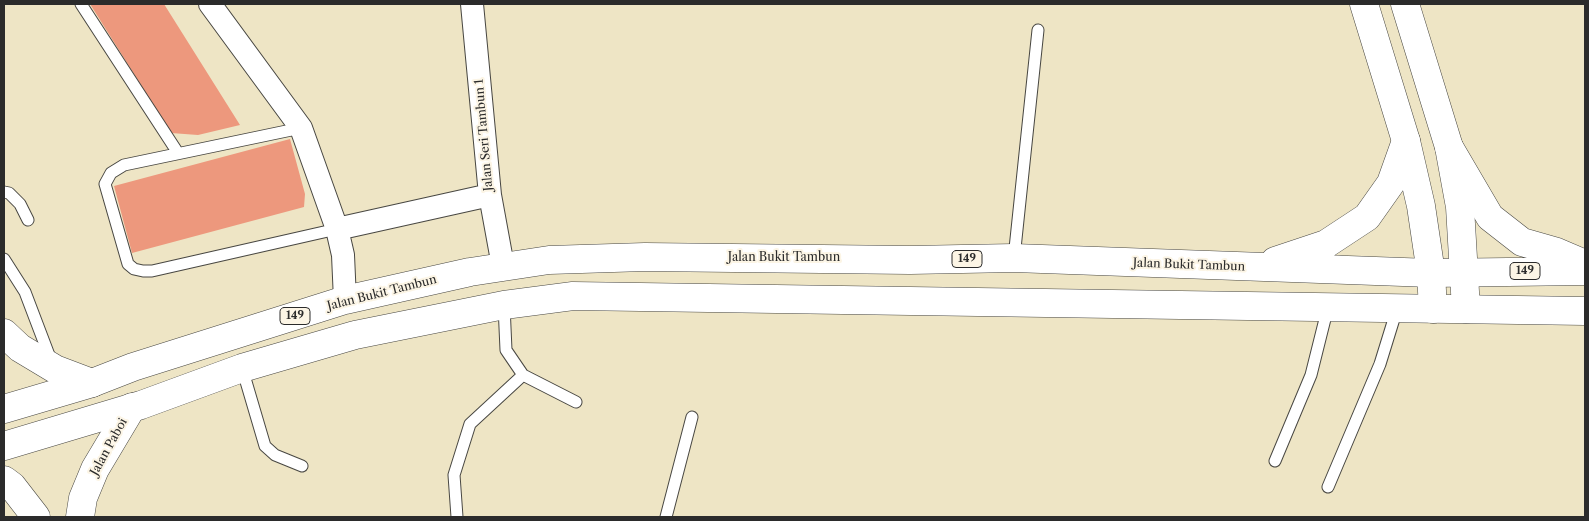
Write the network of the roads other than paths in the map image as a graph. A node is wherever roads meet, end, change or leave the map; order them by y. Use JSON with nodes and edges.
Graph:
{"nodes":[{"id":1,"x":81,"y":4,"type":"edge"},
{"id":2,"x":210,"y":4,"type":"edge"},
{"id":3,"x":472,"y":4,"type":"edge"},
{"id":4,"x":1364,"y":4,"type":"edge"},
{"id":5,"x":1405,"y":4,"type":"edge"},
{"id":6,"x":1038,"y":30,"type":"dead end"},
{"id":7,"x":301,"y":128,"type":"junction"},
{"id":8,"x":1406,"y":141,"type":"junction"},
{"id":9,"x":1449,"y":147,"type":"junction"},
{"id":10,"x":178,"y":154,"type":"junction"},
{"id":11,"x":4,"y":192,"type":"edge"},
{"id":12,"x":490,"y":195,"type":"junction"},
{"id":13,"x":28,"y":220,"type":"dead end"},
{"id":14,"x":337,"y":229,"type":"junction"},
{"id":15,"x":1006,"y":258,"type":"junction"},
{"id":16,"x":4,"y":259,"type":"edge"},
{"id":17,"x":1585,"y":264,"type":"edge"},
{"id":18,"x":503,"y":266,"type":"junction"},
{"id":19,"x":1257,"y":267,"type":"junction"},
{"id":20,"x":1464,"y":271,"type":"junction"},
{"id":21,"x":1585,"y":271,"type":"edge"},
{"id":22,"x":1431,"y":273,"type":"junction"},
{"id":23,"x":345,"y":300,"type":"junction"},
{"id":24,"x":1001,"y":302,"type":"junction"},
{"id":25,"x":504,"y":305,"type":"junction"},
{"id":26,"x":1328,"y":308,"type":"junction"},
{"id":27,"x":1396,"y":309,"type":"junction"},
{"id":28,"x":1433,"y":309,"type":"junction"},
{"id":29,"x":1466,"y":309,"type":"junction"},
{"id":30,"x":1585,"y":311,"type":"edge"},
{"id":31,"x":4,"y":333,"type":"edge"},
{"id":32,"x":242,"y":368,"type":"junction"},
{"id":33,"x":55,"y":369,"type":"junction"},
{"id":34,"x":523,"y":375,"type":"junction"},
{"id":35,"x":92,"y":383,"type":"junction"},
{"id":36,"x":576,"y":402,"type":"dead end"},
{"id":37,"x":132,"y":407,"type":"junction"},
{"id":38,"x":4,"y":409,"type":"edge"},
{"id":39,"x":692,"y":417,"type":"dead end"},
{"id":40,"x":4,"y":446,"type":"edge"},
{"id":41,"x":1275,"y":461,"type":"dead end"},
{"id":42,"x":302,"y":466,"type":"dead end"},
{"id":43,"x":4,"y":480,"type":"edge"},
{"id":44,"x":1328,"y":487,"type":"dead end"},
{"id":45,"x":36,"y":517,"type":"edge"},
{"id":46,"x":80,"y":517,"type":"edge"},
{"id":47,"x":457,"y":517,"type":"edge"},
{"id":48,"x":666,"y":517,"type":"edge"}],
"edges":[{"from":1,"to":10,"type":"lane"},
{"from":2,"to":7,"type":"street"},
{"from":3,"to":12,"type":"street","name":"Jalan Seri Tambun 1"},
{"from":4,"to":8,"type":"main road"},
{"from":5,"to":9,"type":"main road"},
{"from":6,"to":15,"type":"lane"},
{"from":7,"to":10,"type":"lane"},
{"from":7,"to":14,"type":"street"},
{"from":8,"to":19,"type":"main road"},
{"from":8,"to":22,"type":"main road"},
{"from":9,"to":17,"type":"main road"},
{"from":9,"to":20,"type":"main road"},
{"from":10,"to":14,"type":"lane"},
{"from":11,"to":13,"type":"lane"},
{"from":12,"to":14,"type":"street"},
{"from":12,"to":18,"type":"street","name":"Jalan Seri Tambun 1"},
{"from":14,"to":23,"type":"street"},
{"from":15,"to":18,"type":"main road","name":"Jalan Bukit Tambun","number":"149"},
{"from":15,"to":19,"type":"main road","name":"Jalan Bukit Tambun","number":"149"},
{"from":15,"to":24,"type":"main road"},
{"from":16,"to":33,"type":"lane"},
{"from":18,"to":23,"type":"main road","name":"Jalan Bukit Tambun","number":"149"},
{"from":19,"to":22,"type":"main road","name":"Jalan Bukit Tambun","number":"149"},
{"from":20,"to":21,"type":"main road","name":"Jalan Bukit Tambun","number":"149"},
{"from":20,"to":22,"type":"main road","name":"Jalan Bukit Tambun","number":"149"},
{"from":20,"to":29,"type":"main road"},
{"from":22,"to":28,"type":"main road"},
{"from":23,"to":35,"type":"main road","name":"Jalan Bukit Tambun","number":"149"},
{"from":24,"to":25,"type":"main road"},
{"from":24,"to":26,"type":"main road"},
{"from":25,"to":32,"type":"main road"},
{"from":25,"to":34,"type":"lane"},
{"from":26,"to":27,"type":"main road"},
{"from":26,"to":41,"type":"lane"},
{"from":27,"to":28,"type":"main road"},
{"from":27,"to":44,"type":"lane"},
{"from":28,"to":29,"type":"main road"},
{"from":29,"to":30,"type":"main road"},
{"from":31,"to":33,"type":"main road"},
{"from":32,"to":37,"type":"main road"},
{"from":32,"to":42,"type":"lane"},
{"from":33,"to":35,"type":"main road"},
{"from":34,"to":36,"type":"lane"},
{"from":34,"to":47,"type":"lane"},
{"from":35,"to":38,"type":"main road","name":"Jalan Bukit Tambun","number":"149"},
{"from":37,"to":40,"type":"main road"},
{"from":37,"to":46,"type":"main road","name":"Jalan Paboi"},
{"from":39,"to":48,"type":"lane"},
{"from":43,"to":45,"type":"main road"}]}
